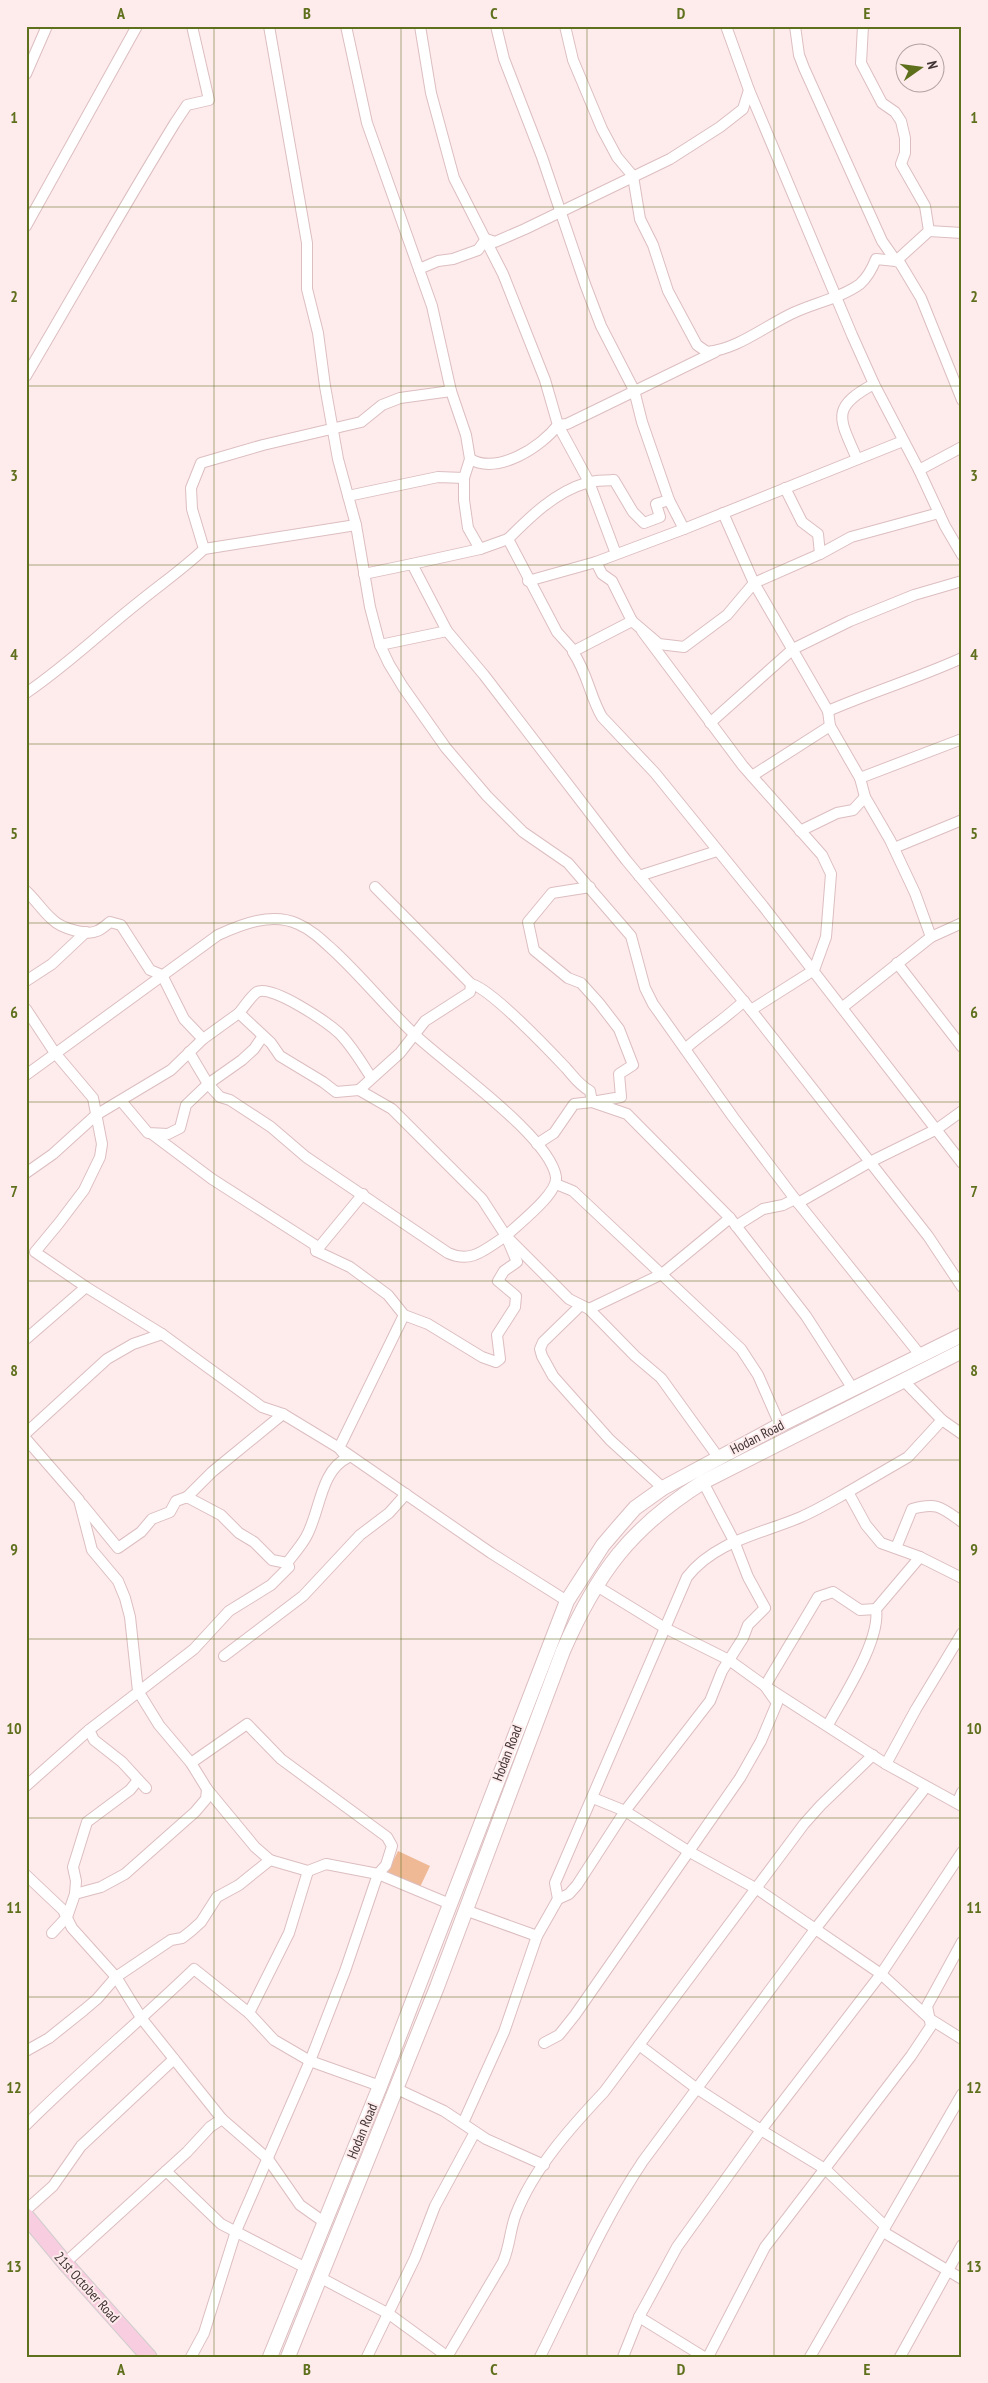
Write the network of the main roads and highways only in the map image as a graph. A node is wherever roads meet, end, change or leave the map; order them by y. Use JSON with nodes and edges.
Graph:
{"nodes":[{"id":1,"x":962,"y":1335,"type":"edge"},
{"id":2,"x":962,"y":1351,"type":"edge"},
{"id":3,"x":26,"y":2216,"type":"edge"},
{"id":4,"x":148,"y":2357,"type":"edge"},
{"id":5,"x":270,"y":2357,"type":"edge"},
{"id":6,"x":288,"y":2357,"type":"edge"}],
"edges":[{"from":1,"to":5,"type":"main road","name":"Hodan Road"},
{"from":2,"to":6,"type":"main road","name":"Hodan Road"},
{"from":3,"to":4,"type":"main road","name":"21st October Road"}]}
